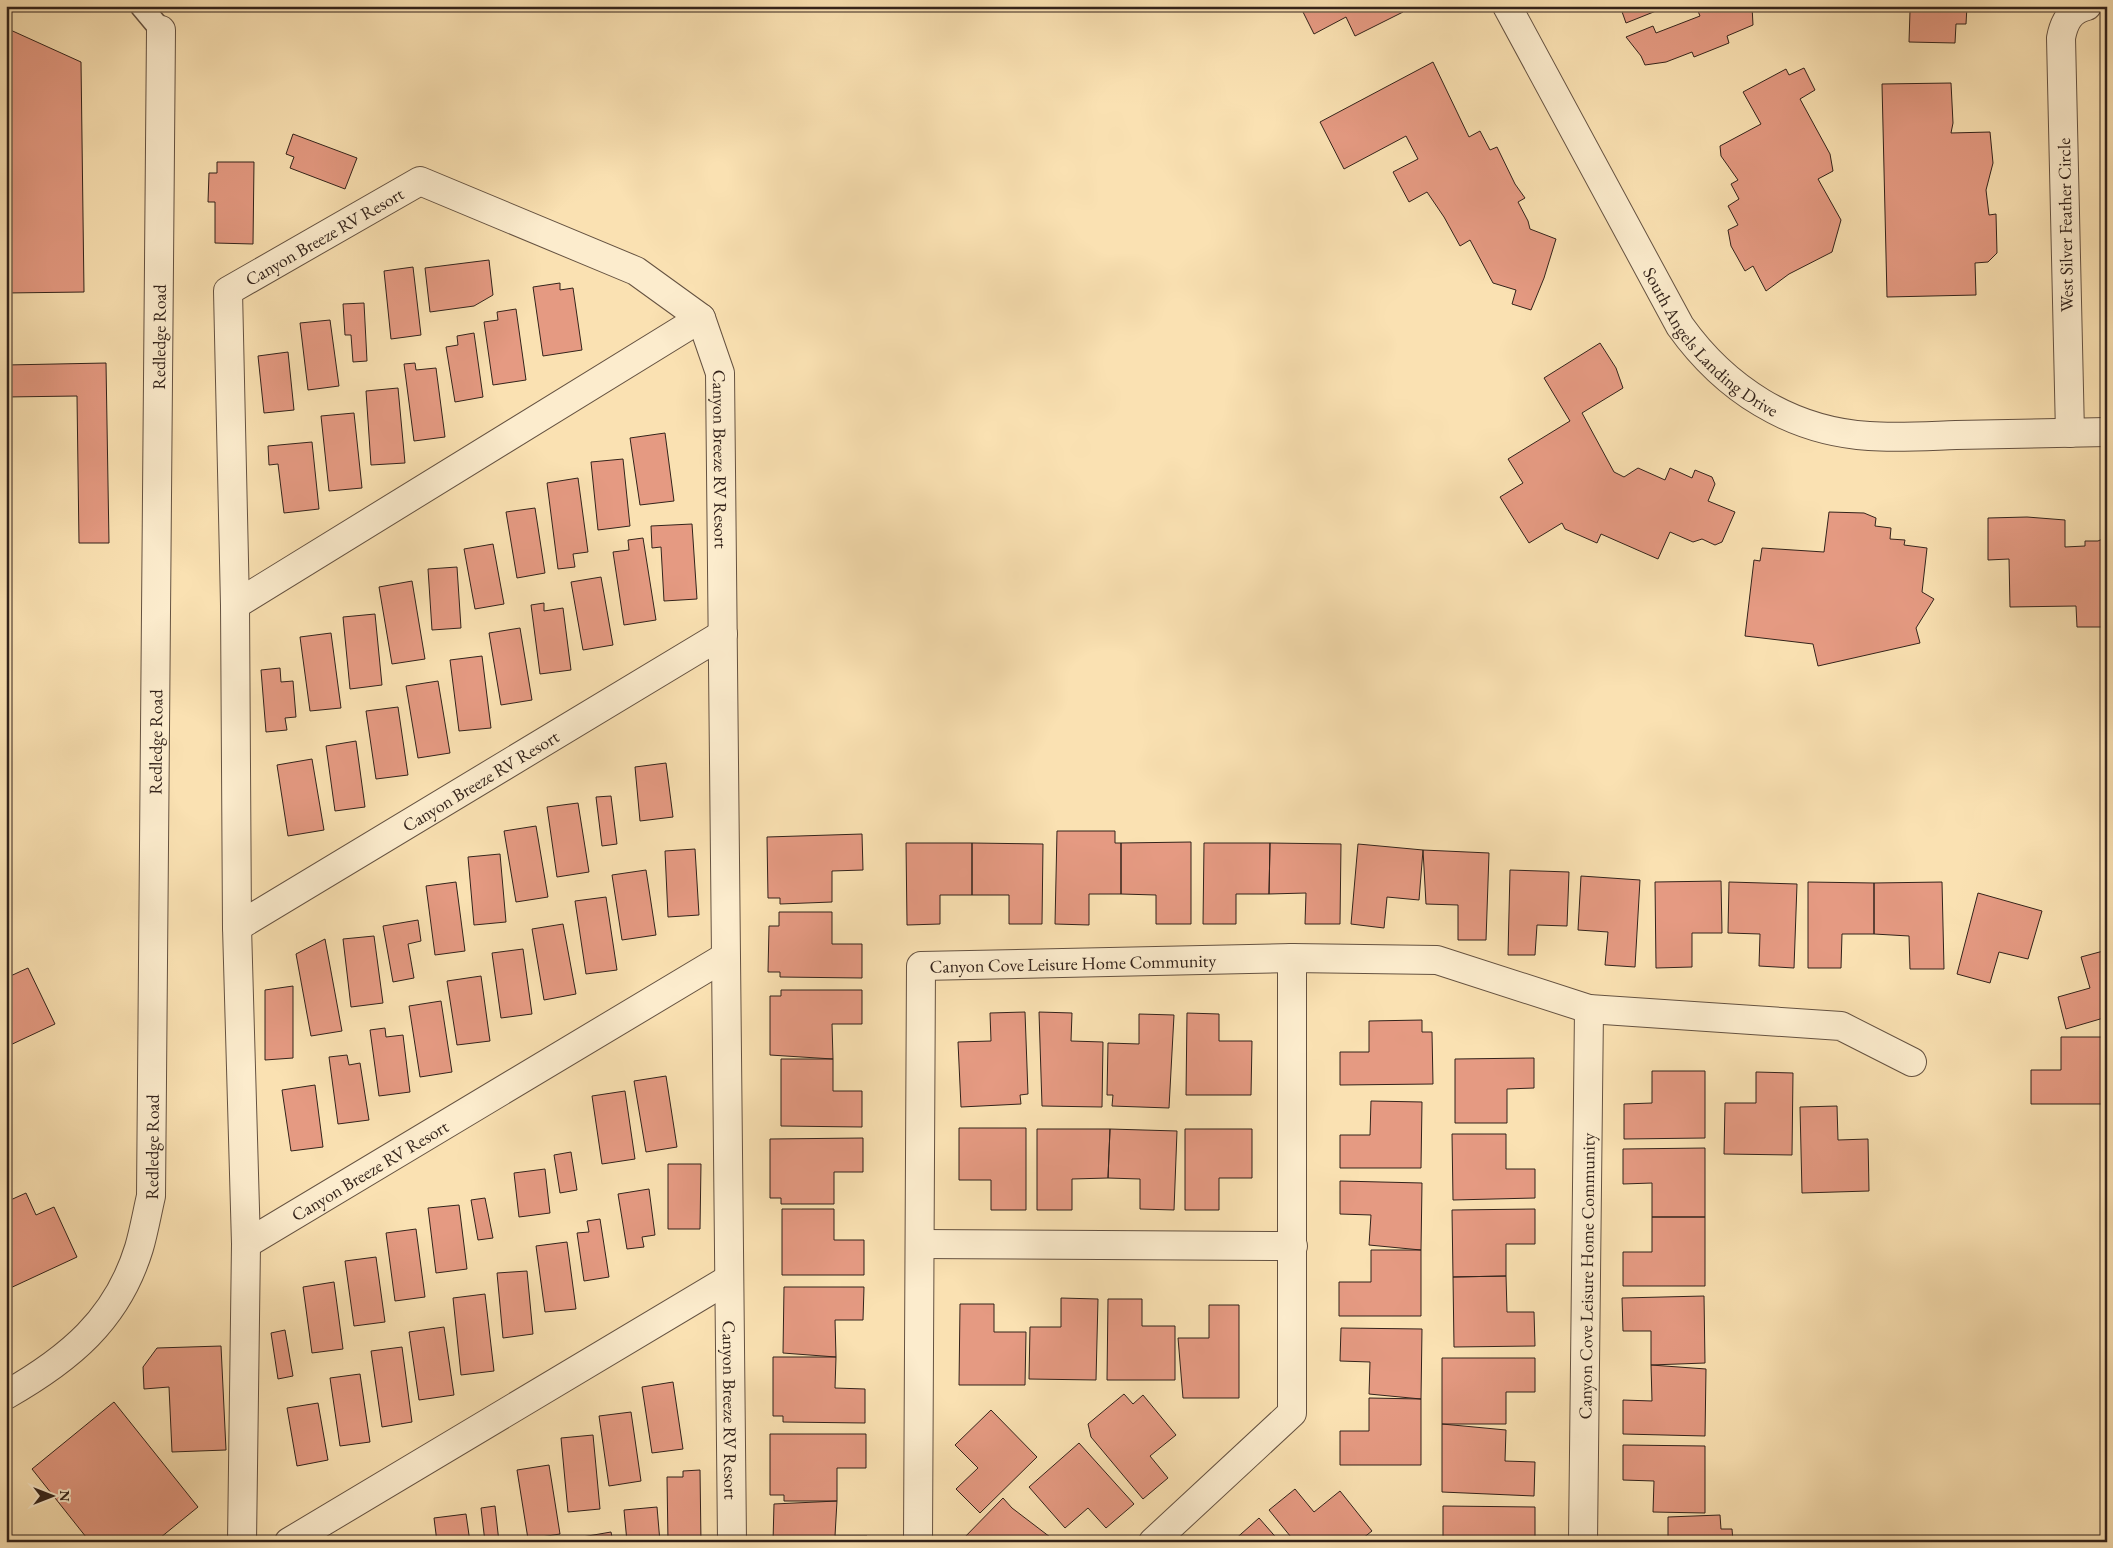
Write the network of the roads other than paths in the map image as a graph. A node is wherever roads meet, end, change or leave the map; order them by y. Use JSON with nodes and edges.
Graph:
{"nodes":[{"id":1,"x":141,"y":6,"type":"edge"},
{"id":2,"x":1507,"y":6,"type":"edge"},
{"id":3,"x":2077,"y":12,"type":"edge"},
{"id":4,"x":161,"y":30,"type":"joint"},
{"id":5,"x":701,"y":318,"type":"junction"},
{"id":6,"x":2107,"y":432,"type":"edge"},
{"id":7,"x":2070,"y":433,"type":"junction"},
{"id":8,"x":235,"y":605,"type":"junction"},
{"id":9,"x":723,"y":634,"type":"junction"},
{"id":10,"x":237,"y":927,"type":"junction"},
{"id":11,"x":725,"y":957,"type":"junction"},
{"id":12,"x":1292,"y":958,"type":"junction"},
{"id":13,"x":1590,"y":1009,"type":"junction"},
{"id":14,"x":1912,"y":1062,"type":"dead end"},
{"id":15,"x":246,"y":1244,"type":"junction"},
{"id":16,"x":920,"y":1244,"type":"junction"},
{"id":17,"x":1293,"y":1246,"type":"junction"},
{"id":18,"x":729,"y":1279,"type":"junction"},
{"id":19,"x":6,"y":1395,"type":"edge"},
{"id":20,"x":242,"y":1542,"type":"edge"},
{"id":21,"x":289,"y":1542,"type":"edge"},
{"id":22,"x":732,"y":1542,"type":"edge"},
{"id":23,"x":918,"y":1542,"type":"edge"},
{"id":24,"x":1153,"y":1542,"type":"edge"},
{"id":25,"x":1583,"y":1542,"type":"edge"}],
"edges":[{"from":1,"to":4,"type":"lane"},
{"from":2,"to":7,"type":"street","name":"South Angels Landing Drive"},
{"from":3,"to":7,"type":"street","name":"West Silver Feather Circle"},
{"from":4,"to":19,"type":"street","name":"Redledge Road"},
{"from":5,"to":8,"type":"street"},
{"from":5,"to":8,"type":"street","name":"Canyon Breeze RV Resort"},
{"from":5,"to":9,"type":"street","name":"Canyon Breeze RV Resort"},
{"from":6,"to":7,"type":"street","name":"South Angels Landing Drive"},
{"from":8,"to":10,"type":"street","name":"Canyon Breeze RV Resort"},
{"from":9,"to":10,"type":"street","name":"Canyon Breeze RV Resort"},
{"from":9,"to":11,"type":"street","name":"Canyon Breeze RV Resort"},
{"from":10,"to":15,"type":"street","name":"Canyon Breeze RV Resort"},
{"from":11,"to":15,"type":"street","name":"Canyon Breeze RV Resort"},
{"from":11,"to":18,"type":"street","name":"Canyon Breeze RV Resort"},
{"from":12,"to":13,"type":"street","name":"Canyon Cove Leisure Home Community"},
{"from":12,"to":16,"type":"street","name":"Canyon Cove Leisure Home Community"},
{"from":12,"to":17,"type":"street"},
{"from":13,"to":14,"type":"street","name":"Canyon Cove Leisure Home Community"},
{"from":13,"to":25,"type":"street","name":"Canyon Cove Leisure Home Community"},
{"from":15,"to":20,"type":"street","name":"Canyon Breeze RV Resort"},
{"from":16,"to":17,"type":"street"},
{"from":16,"to":23,"type":"street","name":"Canyon Cove Leisure Home Community"},
{"from":17,"to":24,"type":"street"},
{"from":18,"to":21,"type":"street"},
{"from":18,"to":22,"type":"street","name":"Canyon Breeze RV Resort"}]}
